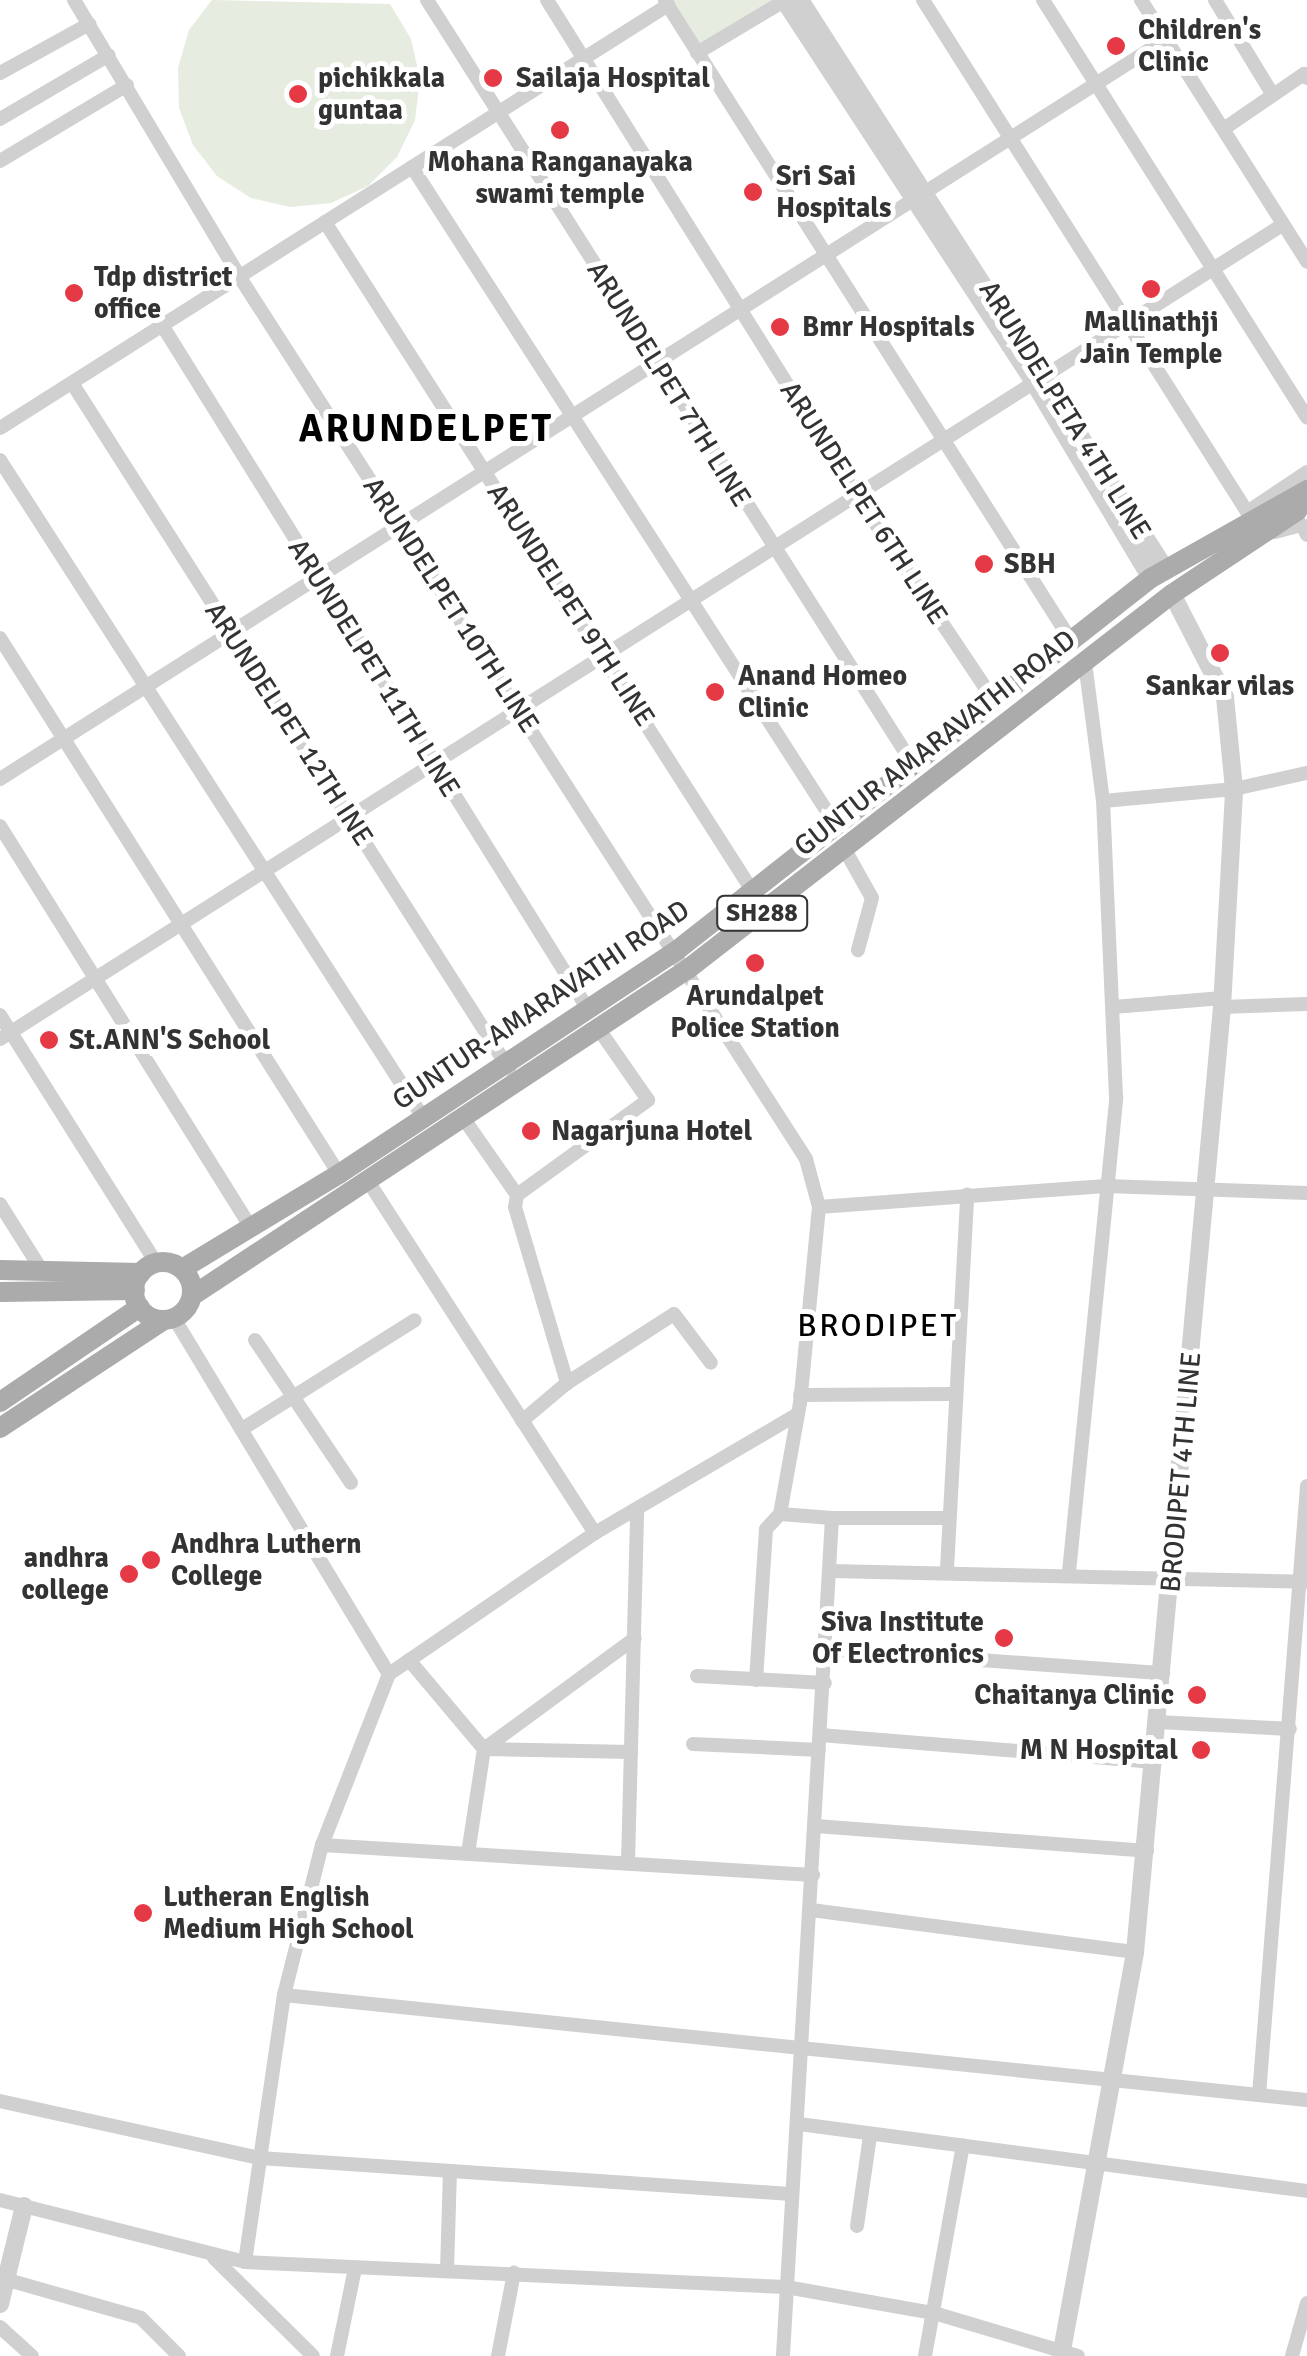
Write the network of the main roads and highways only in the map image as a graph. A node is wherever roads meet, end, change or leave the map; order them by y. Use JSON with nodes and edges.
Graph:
{"nodes":[{"id":1,"x":1307,"y":493,"type":"edge"},
{"id":2,"x":1253,"y":522,"type":"junction"},
{"id":3,"x":593,"y":1019,"type":"junction"},
{"id":4,"x":182,"y":1269,"type":"junction"},
{"id":5,"x":0,"y":1270,"type":"edge"},
{"id":6,"x":143,"y":1284,"type":"junction"},
{"id":7,"x":0,"y":1292,"type":"edge"},
{"id":8,"x":192,"y":1296,"type":"junction"},
{"id":9,"x":169,"y":1319,"type":"junction"},
{"id":10,"x":0,"y":1402,"type":"edge"},
{"id":11,"x":0,"y":1428,"type":"edge"}],
"edges":[{"from":1,"to":2,"type":"main road","name":"GUNTUR AMARAVATHI ROAD","number":"SH288"},
{"from":2,"to":3,"type":"main road","name":"GUNTUR-AMARAVATHI ROAD","number":"SH288"},
{"from":2,"to":3,"type":"main road","name":"GUNTUR AMARAVATHI ROAD","number":"SH288"},
{"from":3,"to":4,"type":"main road","name":"GUNTUR-AMARAVATHI ROAD","number":"SH288"},
{"from":3,"to":8,"type":"main road","name":"GUNTUR AMARAVATHI ROAD","number":"SH288"},
{"from":4,"to":6,"type":"main road"},
{"from":4,"to":8,"type":"main road"},
{"from":5,"to":6,"type":"main road"},
{"from":6,"to":7,"type":"main road"},
{"from":6,"to":9,"type":"main road"},
{"from":6,"to":10,"type":"main road"},
{"from":8,"to":9,"type":"main road","number":"SH288"},
{"from":9,"to":11,"type":"main road"}]}
